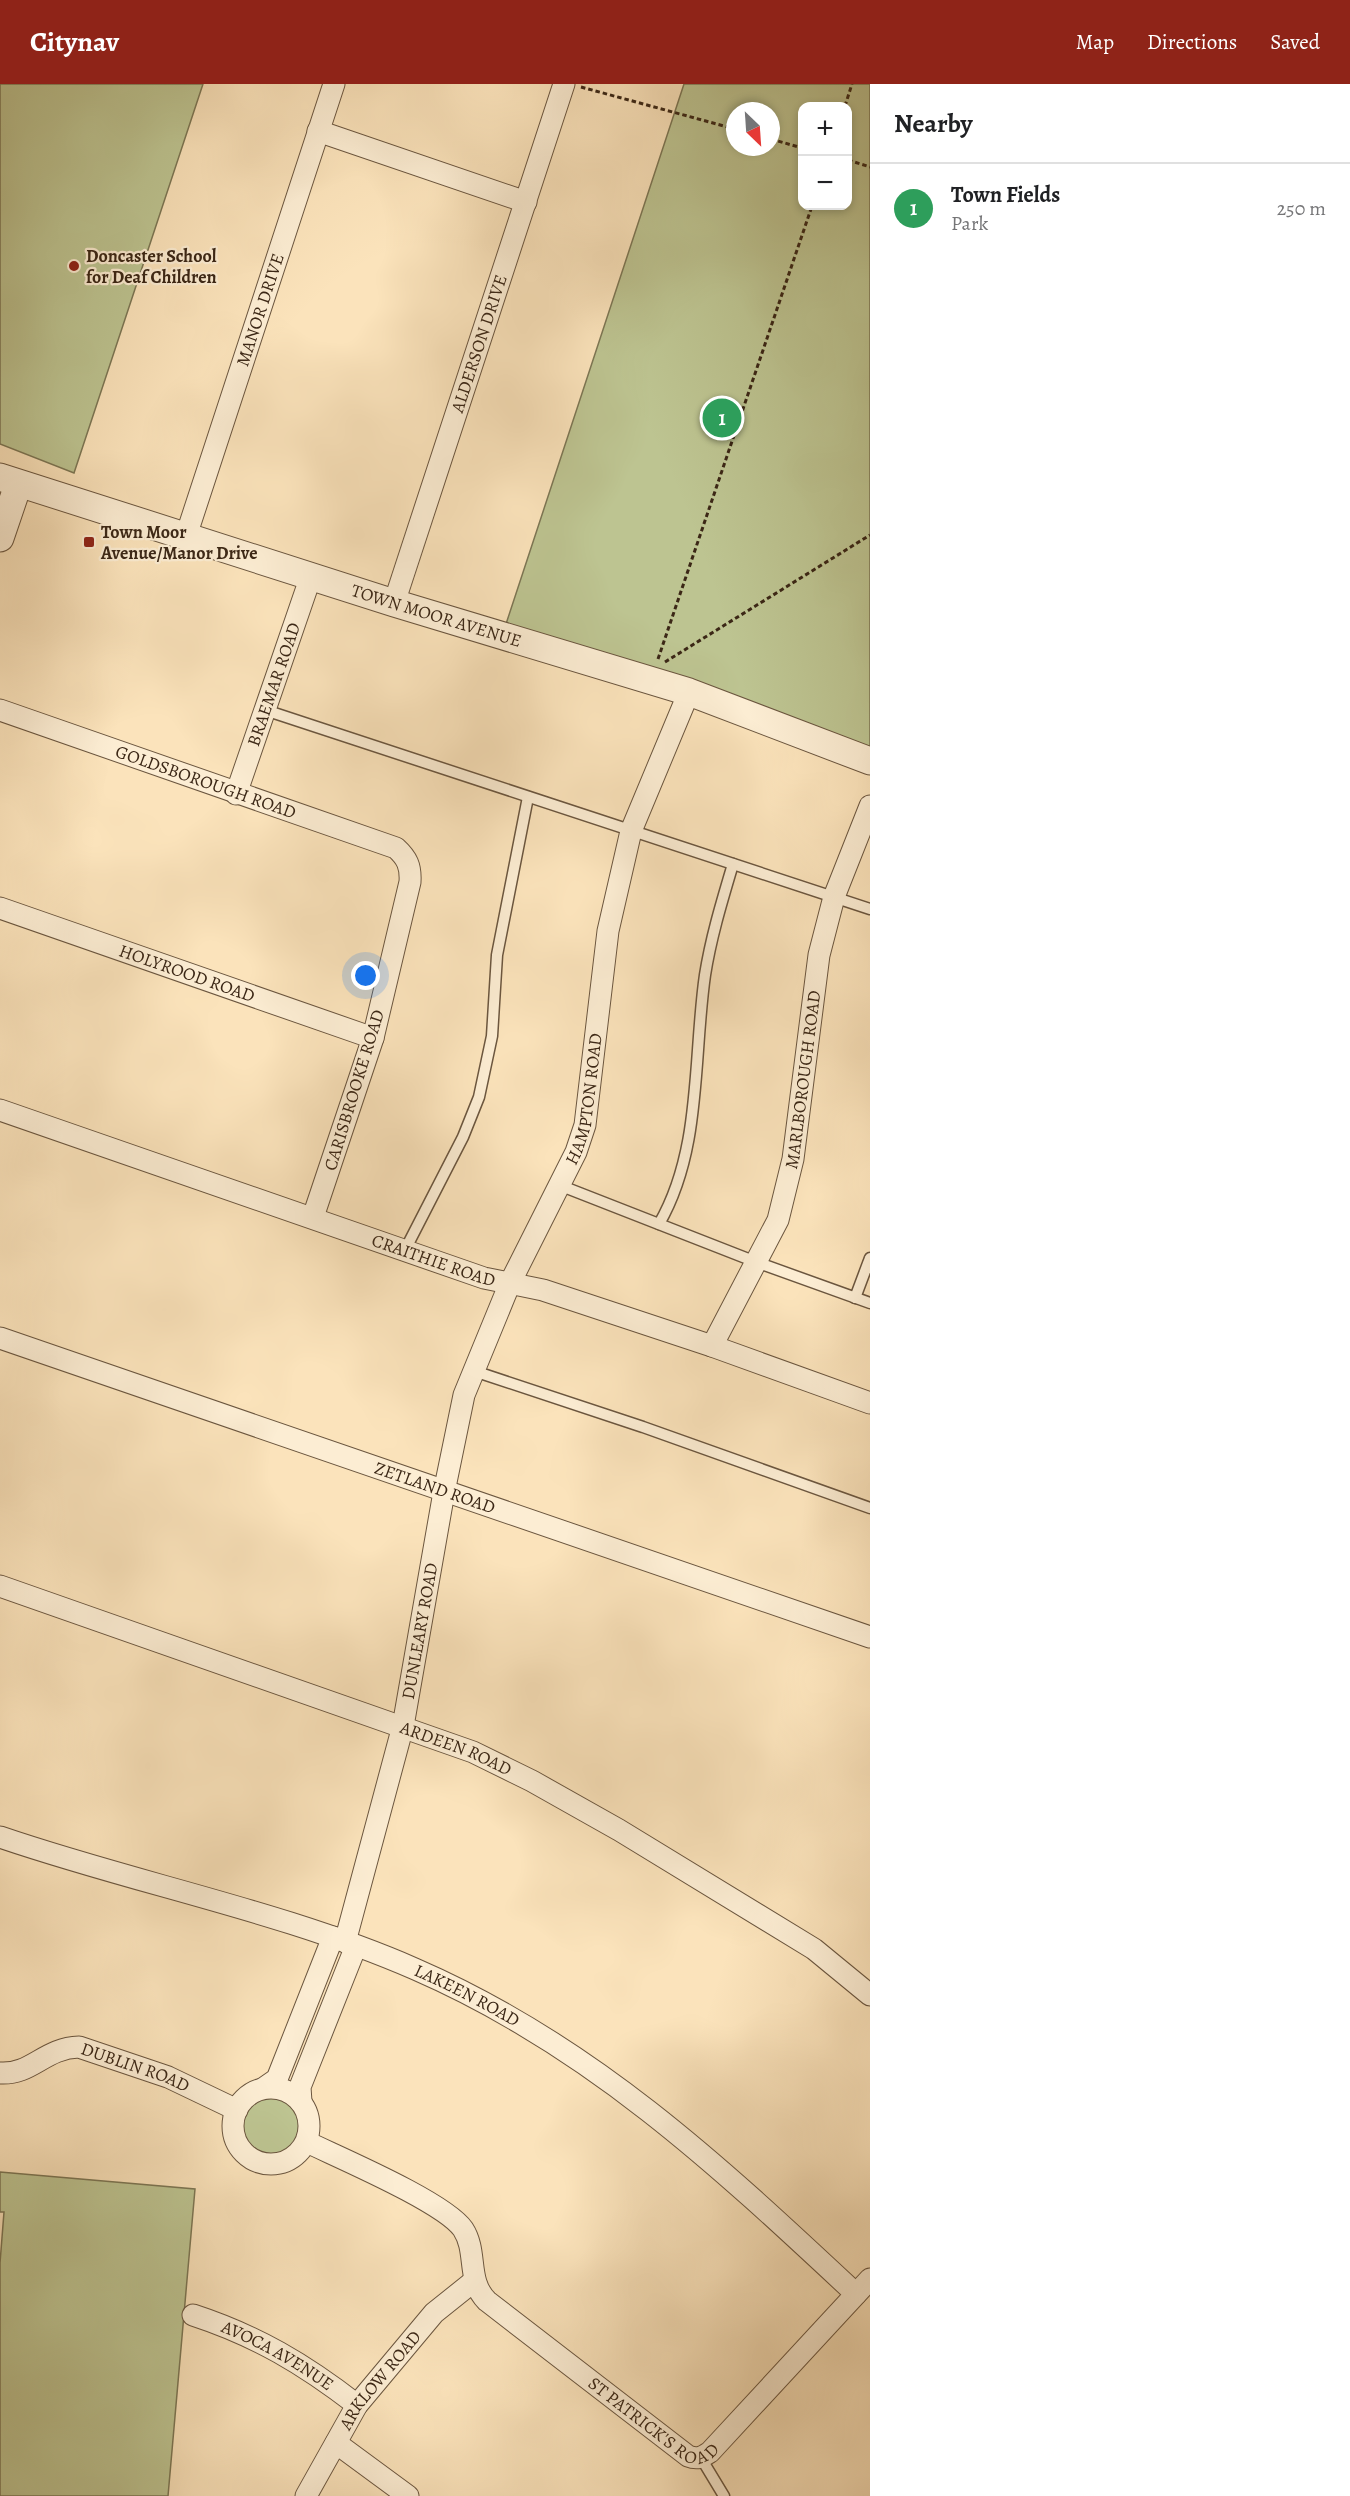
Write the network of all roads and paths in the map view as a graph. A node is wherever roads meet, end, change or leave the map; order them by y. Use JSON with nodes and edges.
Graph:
{"nodes":[{"id":1,"x":334,"y":84,"type":"edge"},
{"id":2,"x":564,"y":84,"type":"edge"},
{"id":3,"x":572,"y":84,"type":"edge"},
{"id":4,"x":852,"y":84,"type":"edge"},
{"id":5,"x":846,"y":102,"type":"edge"},
{"id":6,"x":726,"y":127,"type":"edge"},
{"id":7,"x":318,"y":131,"type":"junction"},
{"id":8,"x":780,"y":142,"type":"edge"},
{"id":9,"x":798,"y":147,"type":"edge"},
{"id":10,"x":852,"y":161,"type":"edge"},
{"id":11,"x":870,"y":167,"type":"edge"},
{"id":12,"x":526,"y":202,"type":"junction"},
{"id":13,"x":811,"y":210,"type":"edge"},
{"id":14,"x":9,"y":481,"type":"edge"},
{"id":15,"x":870,"y":535,"type":"edge"},
{"id":16,"x":186,"y":536,"type":"junction"},
{"id":17,"x":0,"y":538,"type":"edge"},
{"id":18,"x":310,"y":576,"type":"junction"},
{"id":19,"x":394,"y":603,"type":"junction"},
{"id":20,"x":664,"y":663,"type":"dead end"},
{"id":21,"x":654,"y":669,"type":"dead end"},
{"id":22,"x":689,"y":692,"type":"junction"},
{"id":23,"x":0,"y":710,"type":"edge"},
{"id":24,"x":265,"y":710,"type":"junction"},
{"id":25,"x":870,"y":761,"type":"edge"},
{"id":26,"x":236,"y":794,"type":"junction"},
{"id":27,"x":528,"y":796,"type":"junction"},
{"id":28,"x":870,"y":806,"type":"edge"},
{"id":29,"x":631,"y":831,"type":"junction"},
{"id":30,"x":406,"y":857,"type":"joint"},
{"id":31,"x":733,"y":864,"type":"junction"},
{"id":32,"x":834,"y":897,"type":"junction"},
{"id":33,"x":0,"y":908,"type":"edge"},
{"id":34,"x":870,"y":909,"type":"edge"},
{"id":35,"x":373,"y":1038,"type":"junction"},
{"id":36,"x":0,"y":1110,"type":"edge"},
{"id":37,"x":559,"y":1185,"type":"junction"},
{"id":38,"x":313,"y":1217,"type":"junction"},
{"id":39,"x":658,"y":1224,"type":"junction"},
{"id":40,"x":405,"y":1250,"type":"junction"},
{"id":41,"x":870,"y":1258,"type":"edge"},
{"id":42,"x":756,"y":1262,"type":"junction"},
{"id":43,"x":510,"y":1283,"type":"junction"},
{"id":44,"x":855,"y":1298,"type":"junction"},
{"id":45,"x":870,"y":1303,"type":"edge"},
{"id":46,"x":0,"y":1338,"type":"edge"},
{"id":47,"x":712,"y":1346,"type":"junction"},
{"id":48,"x":474,"y":1371,"type":"junction"},
{"id":49,"x":870,"y":1402,"type":"edge"},
{"id":50,"x":444,"y":1492,"type":"junction"},
{"id":51,"x":870,"y":1508,"type":"edge"},
{"id":52,"x":0,"y":1586,"type":"edge"},
{"id":53,"x":870,"y":1637,"type":"edge"},
{"id":54,"x":403,"y":1726,"type":"junction"},
{"id":55,"x":0,"y":1837,"type":"edge"},
{"id":56,"x":345,"y":1942,"type":"junction"},
{"id":57,"x":870,"y":1995,"type":"edge"},
{"id":58,"x":0,"y":2073,"type":"edge"},
{"id":59,"x":264,"y":2088,"type":"junction"},
{"id":60,"x":301,"y":2102,"type":"junction"},
{"id":61,"x":237,"y":2110,"type":"junction"},
{"id":62,"x":307,"y":2142,"type":"junction"},
{"id":63,"x":474,"y":2281,"type":"junction"},
{"id":64,"x":863,"y":2286,"type":"edge"},
{"id":65,"x":193,"y":2315,"type":"dead end"},
{"id":66,"x":357,"y":2405,"type":"junction"},
{"id":67,"x":336,"y":2442,"type":"junction"},
{"id":68,"x":701,"y":2458,"type":"junction"},
{"id":69,"x":306,"y":2496,"type":"edge"},
{"id":70,"x":408,"y":2496,"type":"edge"},
{"id":71,"x":724,"y":2496,"type":"edge"}],
"edges":[{"from":1,"to":7,"type":"street","name":"MANOR DRIVE"},
{"from":2,"to":12,"type":"street","name":"ALDERSON DRIVE"},
{"from":3,"to":6,"type":"path"},
{"from":4,"to":5,"type":"path"},
{"from":7,"to":12,"type":"street"},
{"from":7,"to":16,"type":"street","name":"MANOR DRIVE"},
{"from":8,"to":9,"type":"path"},
{"from":10,"to":11,"type":"path"},
{"from":12,"to":19,"type":"street","name":"ALDERSON DRIVE"},
{"from":13,"to":21,"type":"path"},
{"from":14,"to":16,"type":"street","name":"TOWN MOOR AVENUE"},
{"from":14,"to":17,"type":"street"},
{"from":15,"to":20,"type":"path"},
{"from":16,"to":18,"type":"street","name":"TOWN MOOR AVENUE"},
{"from":18,"to":19,"type":"street","name":"TOWN MOOR AVENUE"},
{"from":18,"to":24,"type":"street","name":"BRAEMAR ROAD"},
{"from":19,"to":22,"type":"street","name":"TOWN MOOR AVENUE"},
{"from":22,"to":25,"type":"street","name":"TOWN MOOR AVENUE"},
{"from":22,"to":29,"type":"street","name":"HAMPTON ROAD"},
{"from":23,"to":26,"type":"street","name":"GOLDSBOROUGH ROAD"},
{"from":24,"to":26,"type":"street","name":"BRAEMAR ROAD"},
{"from":24,"to":27,"type":"lane"},
{"from":26,"to":30,"type":"street","name":"GOLDSBOROUGH ROAD"},
{"from":27,"to":29,"type":"lane"},
{"from":27,"to":40,"type":"lane"},
{"from":28,"to":32,"type":"street","name":"MARLBOROUGH ROAD"},
{"from":29,"to":31,"type":"lane"},
{"from":29,"to":37,"type":"street","name":"HAMPTON ROAD"},
{"from":30,"to":35,"type":"street","name":"CARISBROOKE ROAD"},
{"from":31,"to":32,"type":"lane"},
{"from":31,"to":39,"type":"lane"},
{"from":32,"to":34,"type":"lane"},
{"from":32,"to":42,"type":"street","name":"MARLBOROUGH ROAD"},
{"from":33,"to":35,"type":"street","name":"HOLYROOD ROAD"},
{"from":35,"to":38,"type":"street","name":"CARISBROOKE ROAD"},
{"from":36,"to":38,"type":"street","name":"CRAITHIE ROAD"},
{"from":37,"to":39,"type":"lane"},
{"from":37,"to":43,"type":"street","name":"HAMPTON ROAD"},
{"from":38,"to":40,"type":"street","name":"CRAITHIE ROAD"},
{"from":39,"to":42,"type":"lane"},
{"from":40,"to":43,"type":"street","name":"CRAITHIE ROAD"},
{"from":41,"to":44,"type":"lane"},
{"from":42,"to":44,"type":"lane"},
{"from":42,"to":47,"type":"street","name":"MARLBOROUGH ROAD"},
{"from":43,"to":47,"type":"street","name":"CRAITHIE ROAD"},
{"from":43,"to":48,"type":"street","name":"HAMPTON ROAD"},
{"from":44,"to":45,"type":"lane"},
{"from":46,"to":50,"type":"street","name":"ZETLAND ROAD"},
{"from":47,"to":49,"type":"street","name":"CRAITHIE ROAD"},
{"from":48,"to":50,"type":"street","name":"HAMPTON ROAD"},
{"from":48,"to":51,"type":"lane"},
{"from":50,"to":53,"type":"street","name":"ZETLAND ROAD"},
{"from":50,"to":54,"type":"street","name":"DUNLEARY ROAD"},
{"from":52,"to":54,"type":"street","name":"ARDEEN ROAD"},
{"from":54,"to":56,"type":"street","name":"DUNLEARY ROAD"},
{"from":54,"to":57,"type":"street","name":"ARDEEN ROAD"},
{"from":55,"to":56,"type":"street","name":"LAKEEN ROAD"},
{"from":56,"to":59,"type":"street","name":"DUNLEARY ROAD"},
{"from":56,"to":60,"type":"street","name":"DUNLEARY ROAD"},
{"from":56,"to":64,"type":"street","name":"LAKEEN ROAD"},
{"from":58,"to":61,"type":"street","name":"DUBLIN ROAD"},
{"from":59,"to":60,"type":"street"},
{"from":59,"to":61,"type":"street"},
{"from":60,"to":62,"type":"street"},
{"from":61,"to":62,"type":"street"},
{"from":62,"to":63,"type":"street"},
{"from":63,"to":66,"type":"street","name":"ARKLOW ROAD"},
{"from":63,"to":68,"type":"street","name":"ST PATRICK'S ROAD"},
{"from":64,"to":68,"type":"street","name":"ST PATRICK'S ROAD"},
{"from":65,"to":66,"type":"street","name":"AVOCA AVENUE"},
{"from":66,"to":67,"type":"street","name":"ARKLOW ROAD"},
{"from":67,"to":69,"type":"street","name":"ARKLOW ROAD"},
{"from":67,"to":70,"type":"street"},
{"from":68,"to":71,"type":"lane"}]}
